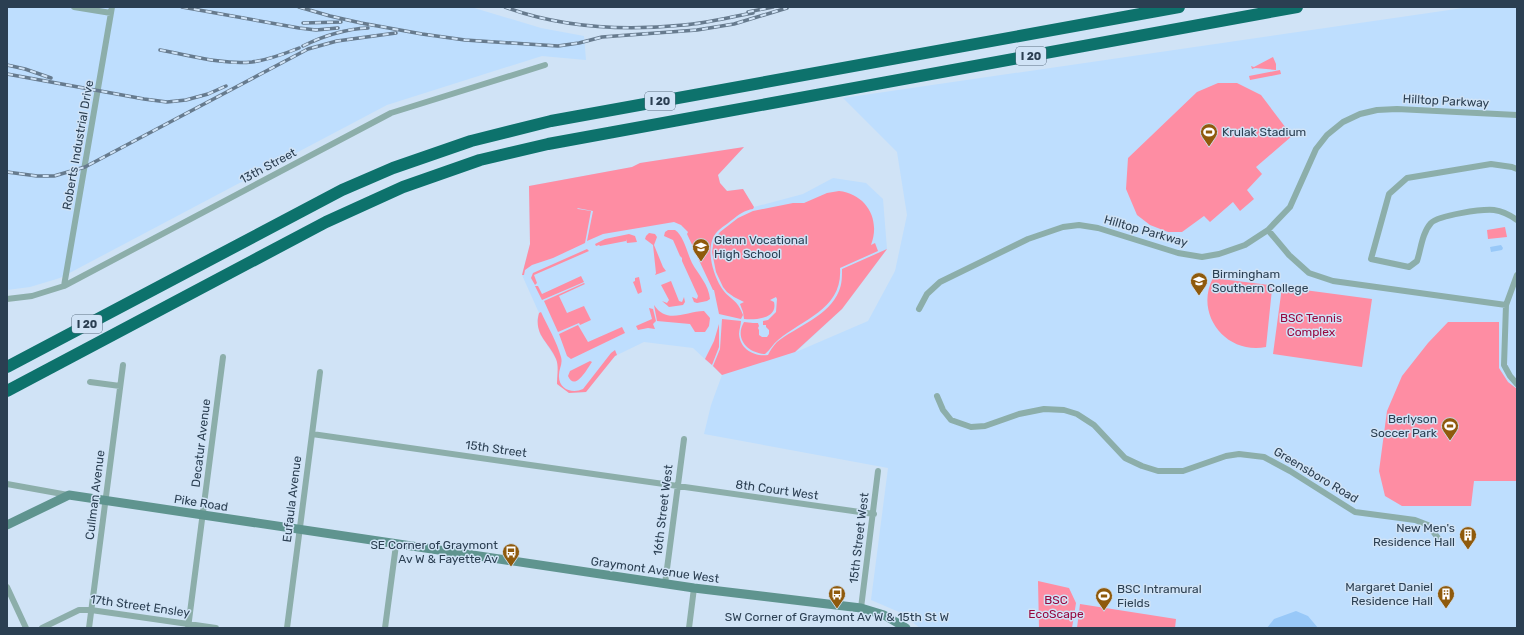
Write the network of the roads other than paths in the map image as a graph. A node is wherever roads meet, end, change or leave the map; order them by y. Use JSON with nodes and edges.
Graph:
{"nodes":[{"id":1,"x":74,"y":7,"type":"edge"},
{"id":2,"x":1179,"y":7,"type":"edge"},
{"id":3,"x":1297,"y":7,"type":"edge"},
{"id":4,"x":112,"y":10,"type":"edge"},
{"id":5,"x":545,"y":65,"type":"dead end"},
{"id":6,"x":1517,"y":116,"type":"edge"},
{"id":7,"x":1517,"y":169,"type":"edge"},
{"id":8,"x":1517,"y":220,"type":"edge"},
{"id":9,"x":1268,"y":230,"type":"junction"},
{"id":10,"x":1517,"y":275,"type":"edge"},
{"id":11,"x":64,"y":286,"type":"junction"},
{"id":12,"x":7,"y":299,"type":"edge"},
{"id":13,"x":1506,"y":305,"type":"junction"},
{"id":14,"x":919,"y":309,"type":"dead end"},
{"id":15,"x":223,"y":357,"type":"dead end"},
{"id":16,"x":123,"y":365,"type":"dead end"},
{"id":17,"x":7,"y":367,"type":"edge"},
{"id":18,"x":320,"y":372,"type":"dead end"},
{"id":19,"x":90,"y":382,"type":"dead end"},
{"id":20,"x":1517,"y":384,"type":"edge"},
{"id":21,"x":120,"y":386,"type":"junction"},
{"id":22,"x":7,"y":391,"type":"edge"},
{"id":23,"x":937,"y":396,"type":"dead end"},
{"id":24,"x":312,"y":434,"type":"junction"},
{"id":25,"x":684,"y":439,"type":"dead end"},
{"id":26,"x":878,"y":471,"type":"dead end"},
{"id":27,"x":7,"y":484,"type":"edge"},
{"id":28,"x":678,"y":486,"type":"junction"},
{"id":29,"x":69,"y":495,"type":"junction"},
{"id":30,"x":106,"y":501,"type":"junction"},
{"id":31,"x":874,"y":514,"type":"junction"},
{"id":32,"x":203,"y":516,"type":"junction"},
{"id":33,"x":7,"y":525,"type":"edge"},
{"id":34,"x":299,"y":530,"type":"junction"},
{"id":35,"x":1438,"y":538,"type":"dead end"},
{"id":36,"x":396,"y":545,"type":"junction"},
{"id":37,"x":665,"y":584,"type":"junction"},
{"id":38,"x":7,"y":587,"type":"edge"},
{"id":39,"x":694,"y":588,"type":"junction"},
{"id":40,"x":861,"y":608,"type":"junction"},
{"id":41,"x":91,"y":610,"type":"junction"},
{"id":42,"x":188,"y":626,"type":"edge"},
{"id":43,"x":26,"y":628,"type":"edge"},
{"id":44,"x":42,"y":628,"type":"edge"},
{"id":45,"x":89,"y":628,"type":"edge"},
{"id":46,"x":216,"y":628,"type":"edge"},
{"id":47,"x":287,"y":628,"type":"edge"},
{"id":48,"x":385,"y":628,"type":"edge"},
{"id":49,"x":689,"y":628,"type":"edge"},
{"id":50,"x":906,"y":628,"type":"edge"}],
"edges":[{"from":1,"to":4,"type":"street"},
{"from":2,"to":17,"type":"highway","number":"I 20"},
{"from":3,"to":22,"type":"highway","number":"I 20"},
{"from":4,"to":11,"type":"street","name":"Roberts Industrial Drive"},
{"from":5,"to":11,"type":"street","name":"13th Street"},
{"from":6,"to":9,"type":"street","name":"Hilltop Parkway"},
{"from":7,"to":8,"type":"street"},
{"from":9,"to":13,"type":"street"},
{"from":9,"to":14,"type":"street","name":"Hilltop Parkway"},
{"from":10,"to":13,"type":"street"},
{"from":11,"to":12,"type":"street","name":"13th Street"},
{"from":13,"to":20,"type":"street"},
{"from":15,"to":32,"type":"street","name":"Decatur Avenue"},
{"from":16,"to":21,"type":"street","name":"Cullman Avenue"},
{"from":18,"to":24,"type":"street","name":"Eufaula Avenue"},
{"from":19,"to":21,"type":"street"},
{"from":21,"to":30,"type":"street","name":"Cullman Avenue"},
{"from":23,"to":35,"type":"street","name":"Greensboro Road"},
{"from":24,"to":28,"type":"street","name":"15th Street"},
{"from":24,"to":34,"type":"street","name":"Eufaula Avenue"},
{"from":25,"to":28,"type":"street","name":"16th Street West"},
{"from":26,"to":31,"type":"street","name":"15th Street West"},
{"from":27,"to":29,"type":"street"},
{"from":28,"to":31,"type":"street","name":"8th Court West"},
{"from":28,"to":37,"type":"street","name":"16th Street West"},
{"from":29,"to":30,"type":"street","name":"Pike Road"},
{"from":29,"to":33,"type":"street"},
{"from":30,"to":32,"type":"street","name":"Pike Road"},
{"from":30,"to":41,"type":"street","name":"Cullman Avenue"},
{"from":31,"to":40,"type":"street","name":"15th Street West"},
{"from":32,"to":34,"type":"street","name":"Pike Road"},
{"from":32,"to":42,"type":"street","name":"Decatur Avenue"},
{"from":34,"to":36,"type":"street","name":"Pike Road"},
{"from":34,"to":47,"type":"street","name":"Eufaula Avenue"},
{"from":36,"to":37,"type":"street","name":"Graymont Avenue West"},
{"from":36,"to":48,"type":"street"},
{"from":37,"to":39,"type":"street","name":"Graymont Avenue West"},
{"from":38,"to":43,"type":"street"},
{"from":39,"to":40,"type":"street","name":"Graymont Avenue West"},
{"from":39,"to":49,"type":"street"},
{"from":40,"to":50,"type":"street","name":"Graymont Avenue West"},
{"from":41,"to":42,"type":"street","name":"17th Street Ensley"},
{"from":41,"to":44,"type":"street","name":"17th Street Ensley"},
{"from":41,"to":45,"type":"street","name":"Cullman Avenue"},
{"from":42,"to":46,"type":"street","name":"17th Street Ensley"}]}
